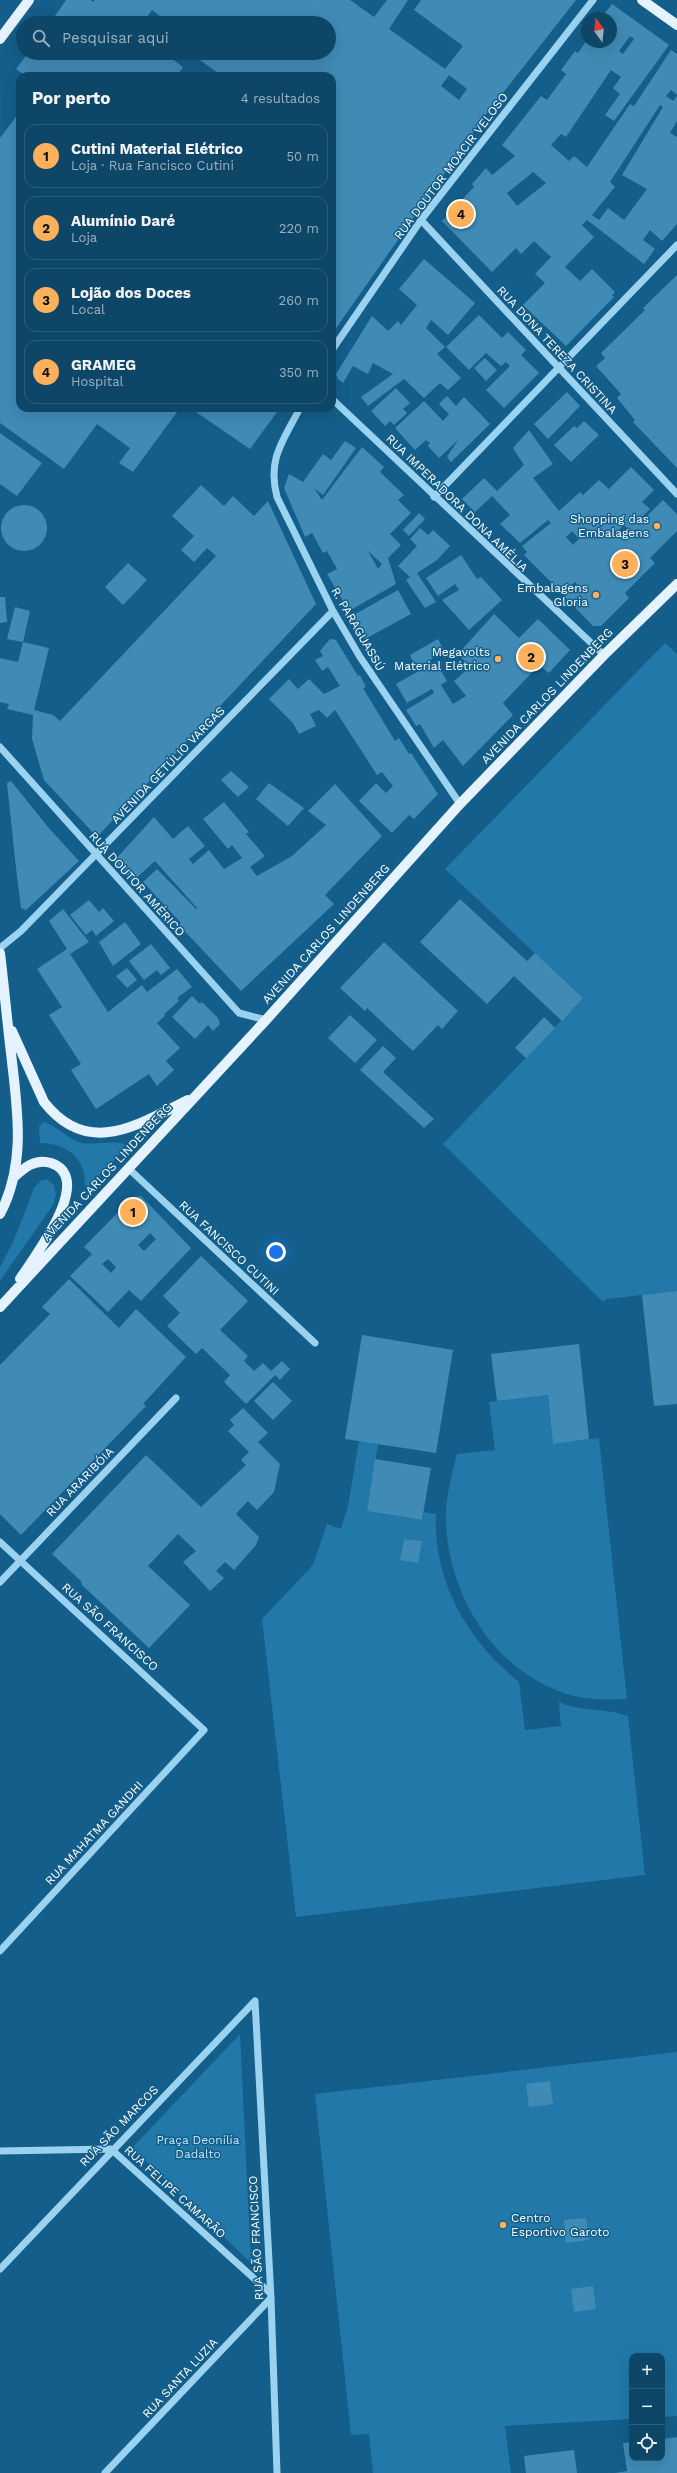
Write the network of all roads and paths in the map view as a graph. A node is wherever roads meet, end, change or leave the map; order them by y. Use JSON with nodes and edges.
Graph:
{"nodes":[{"id":1,"x":29,"y":0,"type":"edge"},
{"id":2,"x":593,"y":0,"type":"edge"},
{"id":3,"x":642,"y":0,"type":"edge"},
{"id":4,"x":17,"y":16,"type":"edge"},
{"id":5,"x":16,"y":17,"type":"edge"},
{"id":6,"x":677,"y":25,"type":"edge"},
{"id":7,"x":0,"y":39,"type":"edge"},
{"id":8,"x":421,"y":220,"type":"junction"},
{"id":9,"x":677,"y":246,"type":"edge"},
{"id":10,"x":336,"y":344,"type":"edge"},
{"id":11,"x":559,"y":370,"type":"junction"},
{"id":12,"x":336,"y":403,"type":"edge"},
{"id":13,"x":298,"y":412,"type":"edge"},
{"id":14,"x":677,"y":494,"type":"edge"},
{"id":15,"x":434,"y":497,"type":"junction"},
{"id":16,"x":677,"y":584,"type":"edge"},
{"id":17,"x":333,"y":611,"type":"junction"},
{"id":18,"x":604,"y":655,"type":"junction"},
{"id":19,"x":0,"y":747,"type":"edge"},
{"id":20,"x":460,"y":804,"type":"junction"},
{"id":21,"x":96,"y":854,"type":"junction"},
{"id":22,"x":0,"y":948,"type":"edge"},
{"id":23,"x":0,"y":953,"type":"edge"},
{"id":24,"x":7,"y":1020,"type":"junction"},
{"id":25,"x":266,"y":1020,"type":"junction"},
{"id":26,"x":193,"y":1097,"type":"junction"},
{"id":27,"x":128,"y":1168,"type":"junction"},
{"id":28,"x":13,"y":1178,"type":"junction"},
{"id":29,"x":0,"y":1214,"type":"edge"},
{"id":30,"x":9,"y":1297,"type":"junction"},
{"id":31,"x":0,"y":1307,"type":"edge"},
{"id":32,"x":315,"y":1343,"type":"dead end"},
{"id":33,"x":176,"y":1398,"type":"dead end"},
{"id":34,"x":0,"y":1542,"type":"edge"},
{"id":35,"x":20,"y":1561,"type":"junction"},
{"id":36,"x":0,"y":1582,"type":"edge"},
{"id":37,"x":204,"y":1730,"type":"joint"},
{"id":38,"x":0,"y":1951,"type":"edge"},
{"id":39,"x":255,"y":2001,"type":"joint"},
{"id":40,"x":111,"y":2149,"type":"junction"},
{"id":41,"x":0,"y":2151,"type":"edge"},
{"id":42,"x":0,"y":2269,"type":"edge"},
{"id":43,"x":270,"y":2295,"type":"junction"},
{"id":44,"x":104,"y":2473,"type":"edge"},
{"id":45,"x":277,"y":2473,"type":"edge"}],
"edges":[{"from":1,"to":4,"type":"main road"},
{"from":2,"to":8,"type":"street","name":"RUA DOUTOR MOACIR VELOSO"},
{"from":3,"to":6,"type":"main road"},
{"from":5,"to":7,"type":"main road"},
{"from":8,"to":10,"type":"street","name":"RUA DOUTOR MOACIR VELOSO"},
{"from":8,"to":11,"type":"street","name":"RUA DONA TEREZA CRISTINA"},
{"from":9,"to":11,"type":"street"},
{"from":11,"to":14,"type":"street","name":"RUA DONA TEREZA CRISTINA"},
{"from":11,"to":15,"type":"street"},
{"from":12,"to":15,"type":"street","name":"RUA IMPERADORA DONA AMÉLIA"},
{"from":13,"to":17,"type":"street","name":"R. PARAGUASSÚ"},
{"from":15,"to":18,"type":"street","name":"RUA IMPERADORA DONA AMÉLIA"},
{"from":16,"to":18,"type":"main road","name":"AVENIDA CARLOS LINDENBERG"},
{"from":17,"to":20,"type":"street","name":"R. PARAGUASSÚ"},
{"from":17,"to":21,"type":"street","name":"AVENIDA GETÚLIO VARGAS"},
{"from":18,"to":20,"type":"main road","name":"AVENIDA CARLOS LINDENBERG"},
{"from":19,"to":21,"type":"street","name":"RUA DOUTOR AMÉRICO"},
{"from":20,"to":25,"type":"main road","name":"AVENIDA CARLOS LINDENBERG"},
{"from":21,"to":22,"type":"street","name":"AVENIDA GETÚLIO VARGAS"},
{"from":21,"to":25,"type":"street","name":"RUA DOUTOR AMÉRICO"},
{"from":23,"to":24,"type":"main road"},
{"from":24,"to":26,"type":"main road"},
{"from":24,"to":28,"type":"main road"},
{"from":25,"to":26,"type":"main road","name":"AVENIDA CARLOS LINDENBERG"},
{"from":26,"to":27,"type":"main road","name":"AVENIDA CARLOS LINDENBERG"},
{"from":27,"to":30,"type":"main road","name":"AVENIDA CARLOS LINDENBERG"},
{"from":27,"to":32,"type":"street","name":"RUA FANCISCO CUTINI"},
{"from":28,"to":29,"type":"main road"},
{"from":28,"to":30,"type":"main road"},
{"from":30,"to":31,"type":"main road","name":"AVENIDA CARLOS LINDENBERG"},
{"from":33,"to":35,"type":"street","name":"RUA ARARIBÓIA"},
{"from":34,"to":35,"type":"street","name":"RUA SÃO FRANCISCO"},
{"from":35,"to":36,"type":"street","name":"RUA ARARIBÓIA"},
{"from":35,"to":37,"type":"street","name":"RUA SÃO FRANCISCO"},
{"from":37,"to":38,"type":"street","name":"RUA MAHATMA GANDHI"},
{"from":39,"to":40,"type":"street","name":"RUA SÃO MARCOS"},
{"from":39,"to":43,"type":"street","name":"RUA SÃO FRANCISCO"},
{"from":40,"to":41,"type":"street","name":"RUA FELIPE CAMARÃO"},
{"from":40,"to":42,"type":"street","name":"RUA SÃO MARCOS"},
{"from":40,"to":43,"type":"street","name":"RUA FELIPE CAMARÃO"},
{"from":43,"to":44,"type":"street","name":"RUA SANTA LUZIA"},
{"from":43,"to":45,"type":"street","name":"RUA SÃO FRANCISCO"}]}
